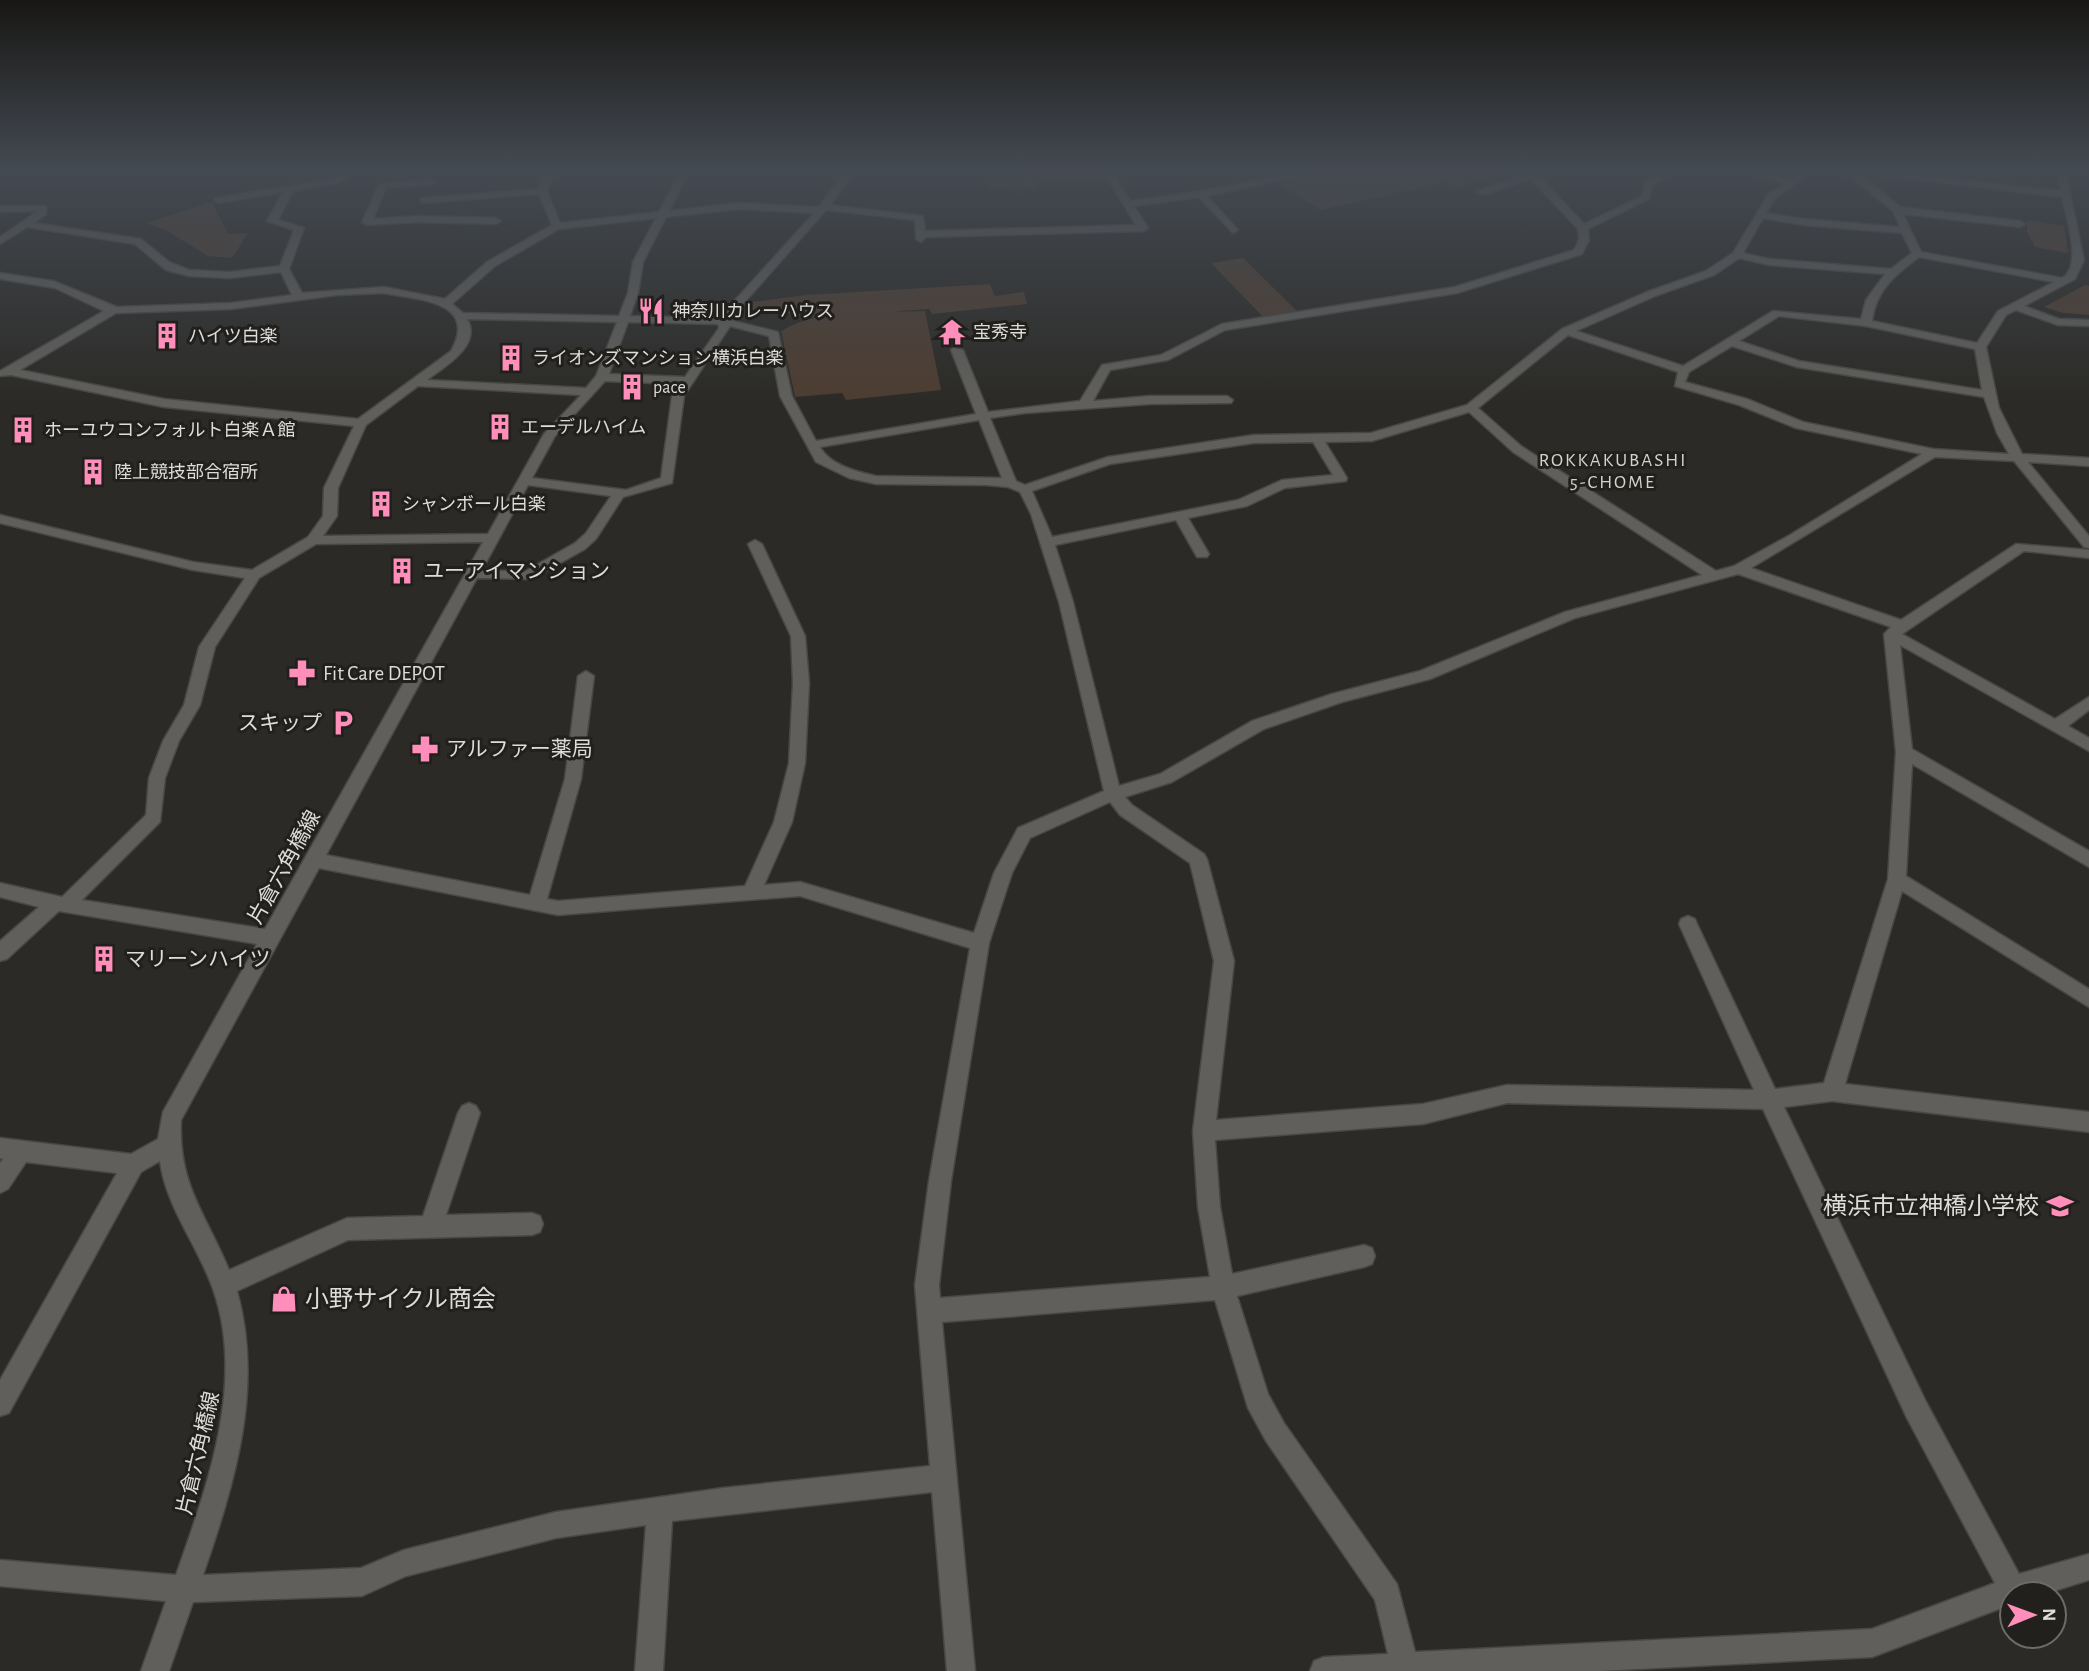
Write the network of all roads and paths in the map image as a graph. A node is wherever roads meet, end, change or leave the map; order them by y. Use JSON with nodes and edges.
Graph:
{"nodes":[{"id":1,"x":150,"y":247,"type":"edge"},
{"id":2,"x":292,"y":247,"type":"edge"},
{"id":3,"x":521,"y":247,"type":"edge"},
{"id":4,"x":646,"y":247,"type":"edge"},
{"id":5,"x":788,"y":247,"type":"edge"},
{"id":6,"x":1581,"y":247,"type":"edge"},
{"id":7,"x":1742,"y":247,"type":"edge"},
{"id":8,"x":1914,"y":247,"type":"edge"},
{"id":9,"x":2076,"y":247,"type":"edge"},
{"id":10,"x":1917,"y":254,"type":"junction"},
{"id":11,"x":1737,"y":255,"type":"junction"},
{"id":12,"x":284,"y":269,"type":"junction"},
{"id":13,"x":1892,"y":272,"type":"junction"},
{"id":14,"x":0,"y":276,"type":"edge"},
{"id":15,"x":2063,"y":281,"type":"junction"},
{"id":16,"x":299,"y":298,"type":"junction"},
{"id":17,"x":446,"y":304,"type":"junction"},
{"id":18,"x":2016,"y":306,"type":"junction"},
{"id":19,"x":113,"y":310,"type":"junction"},
{"id":20,"x":460,"y":316,"type":"junction"},
{"id":21,"x":625,"y":318,"type":"junction"},
{"id":22,"x":722,"y":321,"type":"junction"},
{"id":23,"x":1866,"y":323,"type":"junction"},
{"id":24,"x":2089,"y":323,"type":"edge"},
{"id":25,"x":1566,"y":331,"type":"junction"},
{"id":26,"x":1732,"y":342,"type":"junction"},
{"id":27,"x":1980,"y":347,"type":"junction"},
{"id":28,"x":957,"y":350,"type":"dead end"},
{"id":29,"x":1684,"y":370,"type":"junction"},
{"id":30,"x":5,"y":374,"type":"edge"},
{"id":31,"x":689,"y":381,"type":"junction"},
{"id":32,"x":419,"y":383,"type":"junction"},
{"id":33,"x":596,"y":384,"type":"junction"},
{"id":34,"x":1988,"y":394,"type":"junction"},
{"id":35,"x":1227,"y":400,"type":"dead end"},
{"id":36,"x":1084,"y":405,"type":"junction"},
{"id":37,"x":1471,"y":408,"type":"junction"},
{"id":38,"x":982,"y":417,"type":"junction"},
{"id":39,"x":361,"y":423,"type":"junction"},
{"id":40,"x":1318,"y":440,"type":"junction"},
{"id":41,"x":812,"y":445,"type":"junction"},
{"id":42,"x":1933,"y":453,"type":"junction"},
{"id":43,"x":2015,"y":458,"type":"junction"},
{"id":44,"x":2089,"y":462,"type":"edge"},
{"id":45,"x":524,"y":481,"type":"junction"},
{"id":46,"x":1010,"y":483,"type":"junction"},
{"id":47,"x":1025,"y":489,"type":"junction"},
{"id":48,"x":619,"y":493,"type":"junction"},
{"id":49,"x":1180,"y":515,"type":"junction"},
{"id":50,"x":0,"y":519,"type":"edge"},
{"id":51,"x":492,"y":538,"type":"junction"},
{"id":52,"x":313,"y":540,"type":"junction"},
{"id":53,"x":1047,"y":542,"type":"junction"},
{"id":54,"x":755,"y":544,"type":"dead end"},
{"id":55,"x":2089,"y":544,"type":"edge"},
{"id":56,"x":1202,"y":554,"type":"dead end"},
{"id":57,"x":2089,"y":554,"type":"edge"},
{"id":58,"x":1739,"y":569,"type":"junction"},
{"id":59,"x":475,"y":574,"type":"junction"},
{"id":60,"x":254,"y":575,"type":"junction"},
{"id":61,"x":1714,"y":576,"type":"junction"},
{"id":62,"x":1897,"y":630,"type":"junction"},
{"id":63,"x":586,"y":676,"type":"dead end"},
{"id":64,"x":2089,"y":702,"type":"edge"},
{"id":65,"x":2056,"y":726,"type":"junction"},
{"id":66,"x":2089,"y":745,"type":"edge"},
{"id":67,"x":1904,"y":752,"type":"junction"},
{"id":68,"x":1113,"y":794,"type":"junction"},
{"id":69,"x":314,"y":860,"type":"junction"},
{"id":70,"x":2089,"y":860,"type":"edge"},
{"id":71,"x":1897,"y":879,"type":"junction"},
{"id":72,"x":0,"y":890,"type":"edge"},
{"id":73,"x":751,"y":893,"type":"junction"},
{"id":74,"x":537,"y":903,"type":"junction"},
{"id":75,"x":60,"y":904,"type":"junction"},
{"id":76,"x":1688,"y":924,"type":"dead end"},
{"id":77,"x":270,"y":938,"type":"junction"},
{"id":78,"x":980,"y":943,"type":"junction"},
{"id":79,"x":0,"y":953,"type":"edge"},
{"id":80,"x":2089,"y":999,"type":"edge"},
{"id":81,"x":1832,"y":1092,"type":"junction"},
{"id":82,"x":1767,"y":1100,"type":"junction"},
{"id":83,"x":469,"y":1113,"type":"dead end"},
{"id":84,"x":2089,"y":1122,"type":"edge"},
{"id":85,"x":1204,"y":1131,"type":"junction"},
{"id":86,"x":167,"y":1146,"type":"junction"},
{"id":87,"x":10,"y":1150,"type":"edge"},
{"id":88,"x":133,"y":1165,"type":"junction"},
{"id":89,"x":0,"y":1182,"type":"edge"},
{"id":90,"x":532,"y":1224,"type":"dead end"},
{"id":91,"x":431,"y":1226,"type":"junction"},
{"id":92,"x":1364,"y":1256,"type":"dead end"},
{"id":93,"x":223,"y":1285,"type":"junction"},
{"id":94,"x":1223,"y":1288,"type":"junction"},
{"id":95,"x":928,"y":1311,"type":"junction"},
{"id":96,"x":0,"y":1404,"type":"edge"},
{"id":97,"x":942,"y":1478,"type":"junction"},
{"id":98,"x":660,"y":1510,"type":"junction"},
{"id":99,"x":2089,"y":1567,"type":"edge"},
{"id":100,"x":0,"y":1573,"type":"edge"},
{"id":101,"x":2008,"y":1580,"type":"edge"},
{"id":102,"x":2046,"y":1580,"type":"edge"},
{"id":103,"x":183,"y":1589,"type":"junction"},
{"id":104,"x":1998,"y":1596,"type":"edge"},
{"id":105,"x":1405,"y":1669,"type":"edge"},
{"id":106,"x":155,"y":1671,"type":"edge"},
{"id":107,"x":649,"y":1671,"type":"edge"},
{"id":108,"x":961,"y":1671,"type":"edge"},
{"id":109,"x":1324,"y":1671,"type":"edge"}],
"edges":[{"from":1,"to":12,"type":"street"},
{"from":2,"to":12,"type":"street"},
{"from":3,"to":17,"type":"street"},
{"from":4,"to":21,"type":"street","name":"片倉六角橋線"},
{"from":5,"to":22,"type":"street"},
{"from":6,"to":36,"type":"street"},
{"from":7,"to":11,"type":"street"},
{"from":8,"to":10,"type":"street"},
{"from":9,"to":15,"type":"street"},
{"from":10,"to":13,"type":"street"},
{"from":10,"to":15,"type":"street"},
{"from":11,"to":13,"type":"street"},
{"from":11,"to":25,"type":"street"},
{"from":12,"to":16,"type":"street"},
{"from":13,"to":23,"type":"street"},
{"from":14,"to":19,"type":"street"},
{"from":15,"to":18,"type":"street"},
{"from":16,"to":17,"type":"street"},
{"from":16,"to":19,"type":"street"},
{"from":17,"to":20,"type":"street"},
{"from":18,"to":24,"type":"street"},
{"from":18,"to":27,"type":"street"},
{"from":19,"to":30,"type":"street"},
{"from":20,"to":21,"type":"street"},
{"from":20,"to":32,"type":"street"},
{"from":21,"to":22,"type":"street"},
{"from":21,"to":33,"type":"street","name":"片倉六角橋線"},
{"from":22,"to":31,"type":"street"},
{"from":22,"to":41,"type":"street"},
{"from":23,"to":26,"type":"street"},
{"from":23,"to":27,"type":"street"},
{"from":25,"to":29,"type":"street"},
{"from":25,"to":37,"type":"street"},
{"from":26,"to":29,"type":"street"},
{"from":26,"to":34,"type":"street"},
{"from":27,"to":34,"type":"street"},
{"from":28,"to":38,"type":"street"},
{"from":29,"to":42,"type":"street"},
{"from":30,"to":39,"type":"street"},
{"from":31,"to":33,"type":"street"},
{"from":31,"to":48,"type":"street"},
{"from":32,"to":33,"type":"street"},
{"from":32,"to":39,"type":"street"},
{"from":33,"to":45,"type":"street","name":"片倉六角橋線"},
{"from":34,"to":43,"type":"street"},
{"from":35,"to":36,"type":"street"},
{"from":36,"to":38,"type":"street"},
{"from":37,"to":40,"type":"street"},
{"from":37,"to":61,"type":"street"},
{"from":38,"to":41,"type":"street"},
{"from":38,"to":46,"type":"street"},
{"from":39,"to":52,"type":"street"},
{"from":40,"to":47,"type":"street"},
{"from":40,"to":49,"type":"street"},
{"from":41,"to":46,"type":"street"},
{"from":42,"to":43,"type":"street"},
{"from":42,"to":58,"type":"street"},
{"from":43,"to":44,"type":"street"},
{"from":43,"to":55,"type":"street"},
{"from":45,"to":48,"type":"street"},
{"from":45,"to":51,"type":"street","name":"片倉六角橋線"},
{"from":46,"to":47,"type":"street"},
{"from":47,"to":53,"type":"street"},
{"from":48,"to":59,"type":"street"},
{"from":49,"to":53,"type":"street"},
{"from":49,"to":56,"type":"street"},
{"from":50,"to":60,"type":"street"},
{"from":51,"to":52,"type":"street"},
{"from":51,"to":59,"type":"street","name":"片倉六角橋線"},
{"from":52,"to":60,"type":"street"},
{"from":53,"to":68,"type":"street"},
{"from":54,"to":73,"type":"street"},
{"from":57,"to":62,"type":"street"},
{"from":58,"to":61,"type":"street"},
{"from":58,"to":62,"type":"street"},
{"from":59,"to":69,"type":"street","name":"片倉六角橋線"},
{"from":60,"to":75,"type":"street"},
{"from":61,"to":68,"type":"street"},
{"from":62,"to":65,"type":"street"},
{"from":62,"to":67,"type":"street"},
{"from":63,"to":74,"type":"street"},
{"from":64,"to":65,"type":"street"},
{"from":65,"to":66,"type":"street"},
{"from":67,"to":70,"type":"street"},
{"from":67,"to":71,"type":"street"},
{"from":68,"to":78,"type":"street"},
{"from":68,"to":85,"type":"street"},
{"from":69,"to":74,"type":"street"},
{"from":69,"to":77,"type":"street","name":"片倉六角橋線"},
{"from":71,"to":80,"type":"street"},
{"from":71,"to":81,"type":"street"},
{"from":72,"to":75,"type":"street"},
{"from":73,"to":74,"type":"street"},
{"from":73,"to":78,"type":"street"},
{"from":75,"to":77,"type":"street"},
{"from":75,"to":79,"type":"street"},
{"from":76,"to":82,"type":"street"},
{"from":77,"to":86,"type":"street","name":"片倉六角橋線"},
{"from":78,"to":95,"type":"street"},
{"from":81,"to":82,"type":"street"},
{"from":81,"to":84,"type":"street"},
{"from":82,"to":85,"type":"street"},
{"from":82,"to":101,"type":"street"},
{"from":83,"to":91,"type":"street"},
{"from":85,"to":94,"type":"street"},
{"from":86,"to":88,"type":"street"},
{"from":86,"to":93,"type":"street","name":"片倉六角橋線"},
{"from":87,"to":88,"type":"street"},
{"from":87,"to":89,"type":"street"},
{"from":88,"to":96,"type":"street"},
{"from":90,"to":91,"type":"street"},
{"from":91,"to":93,"type":"street"},
{"from":92,"to":94,"type":"street"},
{"from":93,"to":103,"type":"street","name":"片倉六角橋線"},
{"from":94,"to":95,"type":"street"},
{"from":94,"to":105,"type":"street"},
{"from":95,"to":97,"type":"street"},
{"from":97,"to":98,"type":"street"},
{"from":97,"to":108,"type":"street"},
{"from":98,"to":103,"type":"street"},
{"from":98,"to":107,"type":"street"},
{"from":99,"to":102,"type":"street"},
{"from":100,"to":103,"type":"street"},
{"from":103,"to":106,"type":"street","name":"片倉六角橋線"},
{"from":104,"to":105,"type":"street"},
{"from":105,"to":109,"type":"street"}]}
